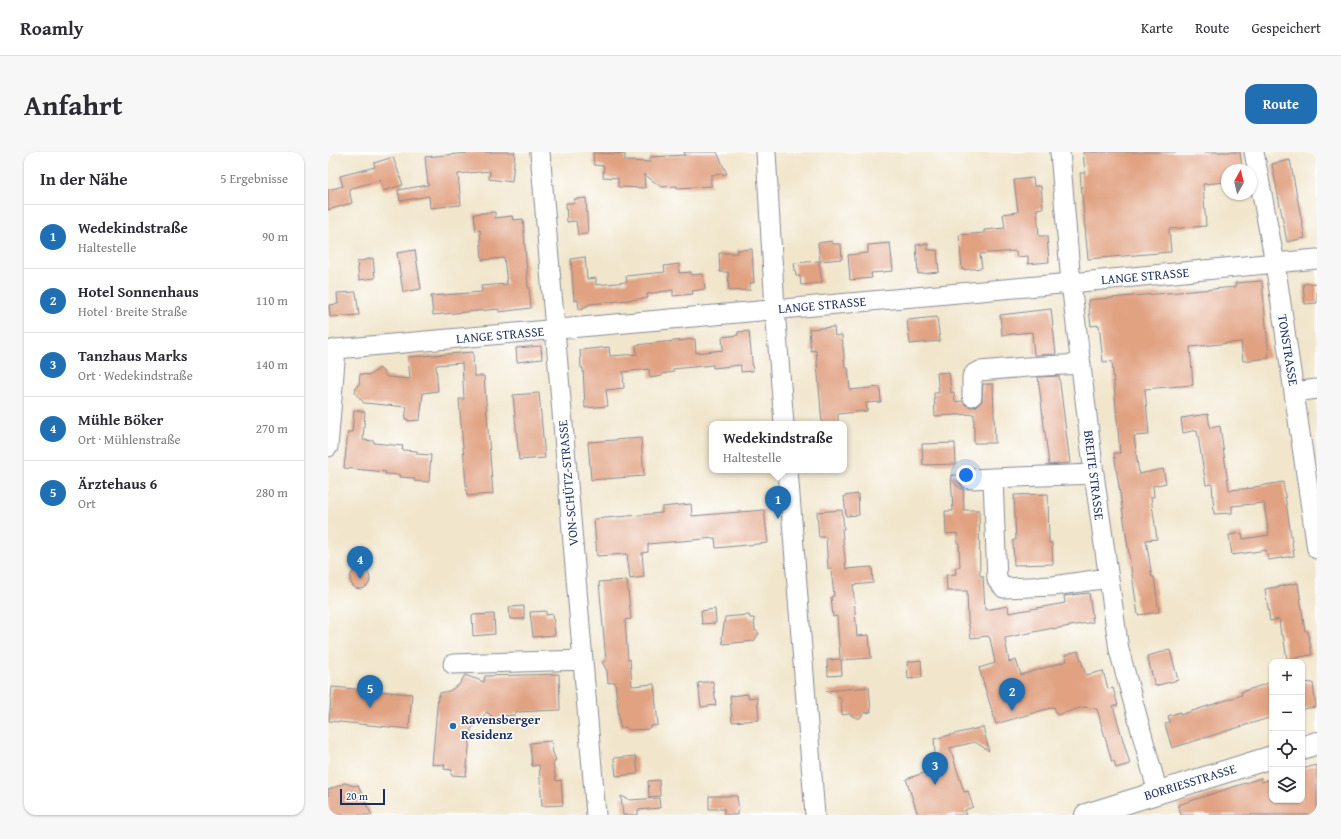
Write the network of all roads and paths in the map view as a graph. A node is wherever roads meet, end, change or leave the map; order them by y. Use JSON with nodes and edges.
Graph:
{"nodes":[{"id":1,"x":540,"y":152,"type":"edge"},
{"id":2,"x":766,"y":152,"type":"edge"},
{"id":3,"x":1060,"y":152,"type":"edge"},
{"id":4,"x":1254,"y":152,"type":"edge"},
{"id":5,"x":1317,"y":259,"type":"edge"},
{"id":6,"x":1275,"y":263,"type":"junction"},
{"id":7,"x":1071,"y":283,"type":"junction"},
{"id":8,"x":775,"y":309,"type":"junction"},
{"id":9,"x":555,"y":330,"type":"junction"},
{"id":10,"x":332,"y":350,"type":"edge"},
{"id":11,"x":1081,"y":364,"type":"junction"},
{"id":12,"x":1317,"y":389,"type":"edge"},
{"id":13,"x":1294,"y":392,"type":"junction"},
{"id":14,"x":972,"y":396,"type":"dead end"},
{"id":15,"x":784,"y":421,"type":"edge"},
{"id":16,"x":328,"y":447,"type":"edge"},
{"id":17,"x":788,"y":473,"type":"edge"},
{"id":18,"x":1094,"y":474,"type":"junction"},
{"id":19,"x":993,"y":478,"type":"junction"},
{"id":20,"x":970,"y":479,"type":"dead end"},
{"id":21,"x":1317,"y":549,"type":"edge"},
{"id":22,"x":1108,"y":578,"type":"junction"},
{"id":23,"x":583,"y":660,"type":"junction"},
{"id":24,"x":453,"y":664,"type":"dead end"},
{"id":25,"x":1317,"y":743,"type":"edge"},
{"id":26,"x":1305,"y":747,"type":"edge"},
{"id":27,"x":1269,"y":758,"type":"edge"},
{"id":28,"x":1158,"y":792,"type":"junction"},
{"id":29,"x":596,"y":815,"type":"edge"},
{"id":30,"x":815,"y":815,"type":"edge"},
{"id":31,"x":1087,"y":815,"type":"edge"}],
"edges":[{"from":1,"to":9,"type":"street","name":"VON-SCHÜTZ-STRASSE"},
{"from":2,"to":8,"type":"street"},
{"from":3,"to":7,"type":"street","name":"BREITE STRASSE"},
{"from":4,"to":6,"type":"street","name":"TONSTRASSE"},
{"from":5,"to":6,"type":"street","name":"LANGE STRASSE"},
{"from":6,"to":7,"type":"street","name":"LANGE STRASSE"},
{"from":6,"to":13,"type":"street","name":"TONSTRASSE"},
{"from":7,"to":8,"type":"street","name":"LANGE STRASSE"},
{"from":7,"to":11,"type":"street","name":"BREITE STRASSE"},
{"from":8,"to":9,"type":"street","name":"LANGE STRASSE"},
{"from":8,"to":15,"type":"street"},
{"from":9,"to":10,"type":"street","name":"LANGE STRASSE"},
{"from":9,"to":23,"type":"street","name":"VON-SCHÜTZ-STRASSE"},
{"from":10,"to":16,"type":"street"},
{"from":11,"to":14,"type":"street"},
{"from":11,"to":18,"type":"street","name":"BREITE STRASSE"},
{"from":12,"to":13,"type":"street"},
{"from":13,"to":21,"type":"street","name":"TONSTRASSE"},
{"from":17,"to":30,"type":"street"},
{"from":18,"to":19,"type":"street"},
{"from":18,"to":22,"type":"street","name":"BREITE STRASSE"},
{"from":19,"to":20,"type":"street"},
{"from":19,"to":22,"type":"street"},
{"from":22,"to":28,"type":"street","name":"BREITE STRASSE"},
{"from":23,"to":24,"type":"street"},
{"from":23,"to":29,"type":"street","name":"VON-SCHÜTZ-STRASSE"},
{"from":25,"to":26,"type":"main road"},
{"from":27,"to":28,"type":"main road","name":"BORRIESSTRASSE"},
{"from":28,"to":31,"type":"main road","name":"BORRIESSTRASSE"}]}
